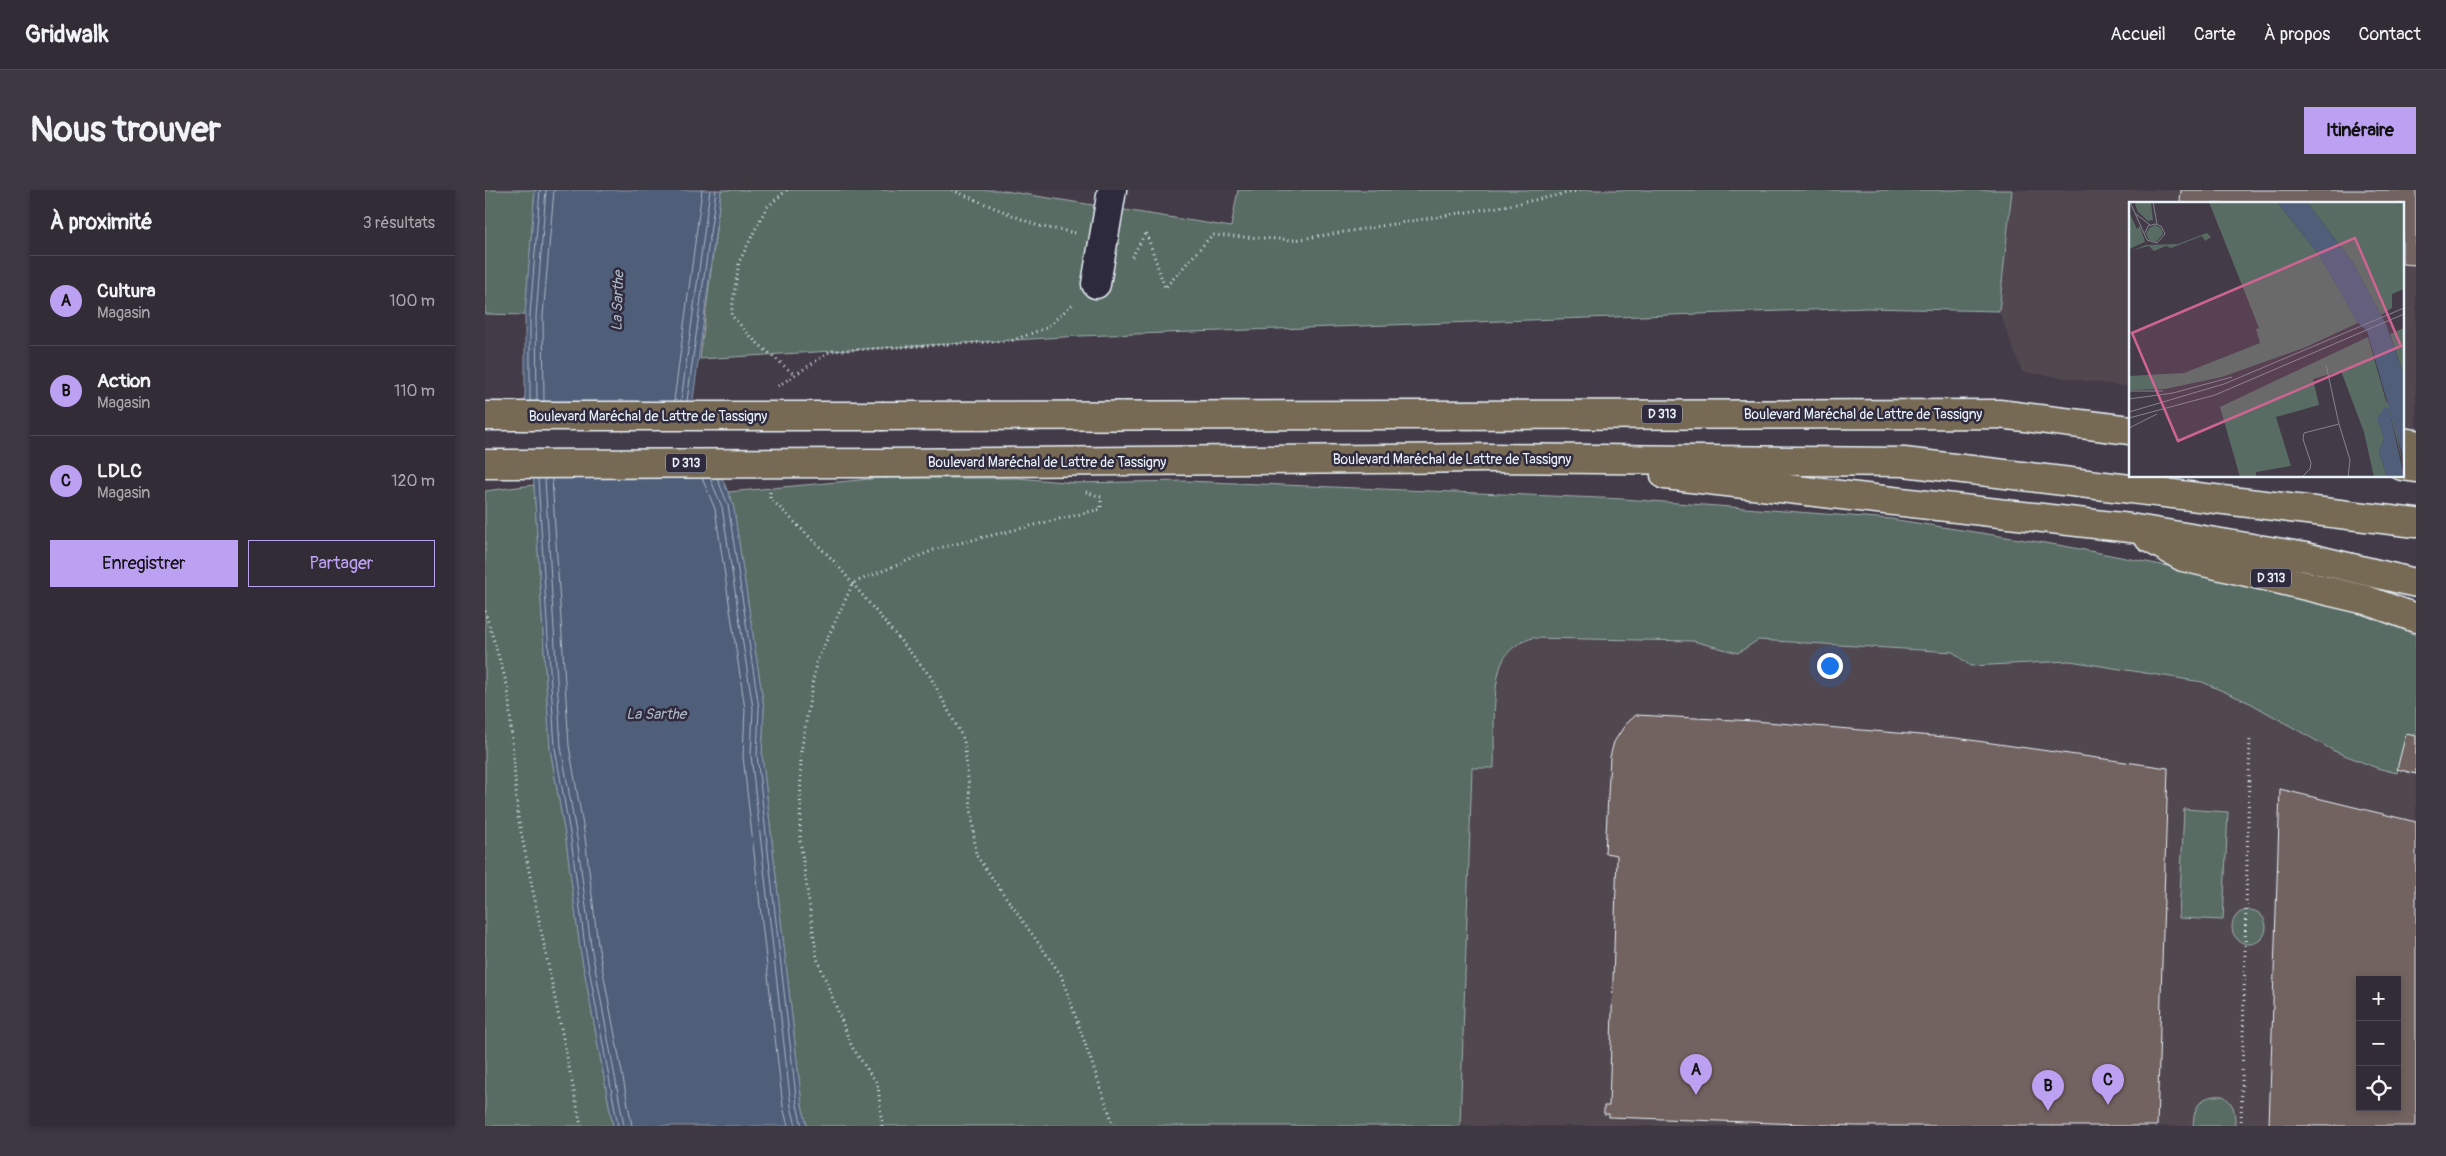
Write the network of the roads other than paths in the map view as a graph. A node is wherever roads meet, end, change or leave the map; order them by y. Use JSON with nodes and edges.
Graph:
{"nodes":[{"id":1,"x":1112,"y":190,"type":"edge"},
{"id":2,"x":1096,"y":284,"type":"road end"},
{"id":3,"x":485,"y":416,"type":"edge"},
{"id":4,"x":2129,"y":430,"type":"edge"},
{"id":5,"x":2403,"y":442,"type":"edge"},
{"id":6,"x":2416,"y":444,"type":"edge"},
{"id":7,"x":1492,"y":458,"type":"junction"},
{"id":8,"x":485,"y":464,"type":"edge"},
{"id":9,"x":2403,"y":466,"type":"edge"},
{"id":10,"x":2416,"y":468,"type":"edge"},
{"id":11,"x":2416,"y":523,"type":"edge"},
{"id":12,"x":2130,"y":528,"type":"junction"},
{"id":13,"x":2416,"y":584,"type":"edge"},
{"id":14,"x":2416,"y":618,"type":"edge"}],
"edges":[{"from":1,"to":2,"type":"street"},
{"from":3,"to":4,"type":"highway","name":"Boulevard Maréchal de Lattre de Tassigny","number":"D 313","bridge":true},
{"from":5,"to":6,"type":"highway"},
{"from":7,"to":8,"type":"highway","name":"Boulevard Maréchal de Lattre de Tassigny","number":"D 313","bridge":true},
{"from":7,"to":11,"type":"highway","name":"Boulevard Maréchal de Lattre de Tassigny","number":"D 313"},
{"from":7,"to":12,"type":"highway","number":"D 313"},
{"from":9,"to":10,"type":"highway"},
{"from":12,"to":13,"type":"highway","number":"D 313"},
{"from":12,"to":14,"type":"highway","number":"D 313"}]}
